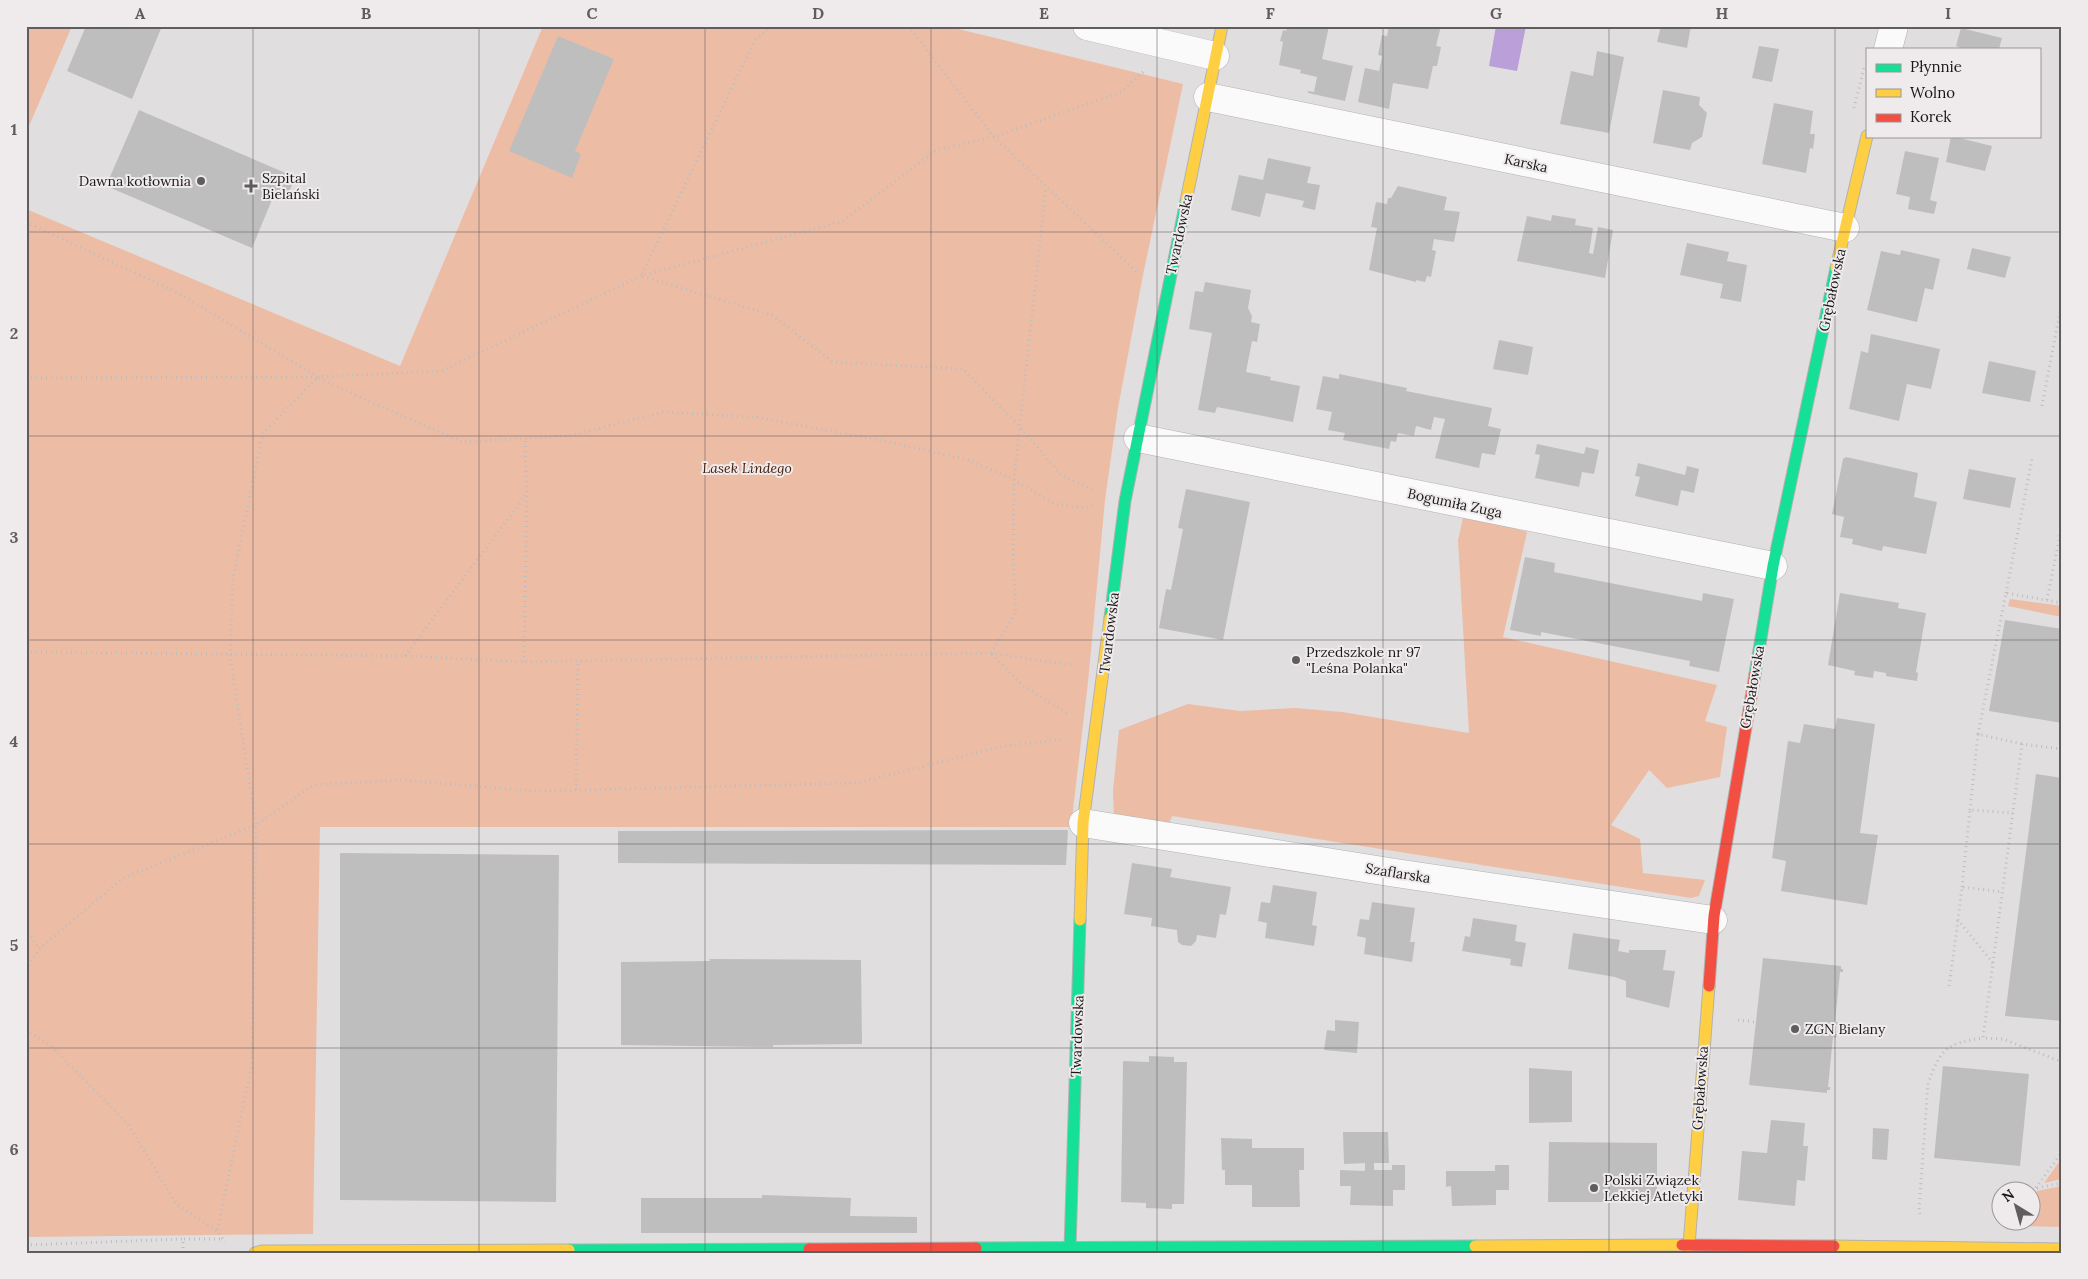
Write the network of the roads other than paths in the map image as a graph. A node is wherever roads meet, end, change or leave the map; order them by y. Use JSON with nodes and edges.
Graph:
{"nodes":[{"id":1,"x":1087,"y":26,"type":"edge"},
{"id":2,"x":1222,"y":26,"type":"edge"},
{"id":3,"x":1894,"y":26,"type":"edge"},
{"id":4,"x":1888,"y":48,"type":"edge"},
{"id":5,"x":1215,"y":56,"type":"junction"},
{"id":6,"x":1208,"y":96,"type":"junction"},
{"id":7,"x":1867,"y":138,"type":"edge"},
{"id":8,"x":1845,"y":228,"type":"junction"},
{"id":9,"x":1138,"y":438,"type":"junction"},
{"id":10,"x":1773,"y":566,"type":"junction"},
{"id":11,"x":1083,"y":823,"type":"junction"},
{"id":12,"x":1713,"y":920,"type":"junction"},
{"id":13,"x":1689,"y":1246,"type":"junction"},
{"id":14,"x":1070,"y":1249,"type":"junction"},
{"id":15,"x":2062,"y":1249,"type":"edge"},
{"id":16,"x":255,"y":1253,"type":"edge"}],
"edges":[{"from":1,"to":5,"type":"street"},
{"from":2,"to":5,"type":"street","name":"Twardowska"},
{"from":3,"to":4,"type":"street"},
{"from":5,"to":6,"type":"street","name":"Twardowska"},
{"from":6,"to":8,"type":"street","name":"Karska"},
{"from":6,"to":9,"type":"street","name":"Twardowska"},
{"from":7,"to":8,"type":"street","name":"Grębałowska"},
{"from":8,"to":10,"type":"street","name":"Grębałowska"},
{"from":9,"to":10,"type":"street","name":"Bogumiła Zuga"},
{"from":9,"to":11,"type":"street","name":"Twardowska"},
{"from":10,"to":12,"type":"street","name":"Grębałowska"},
{"from":11,"to":12,"type":"street","name":"Szaflarska"},
{"from":11,"to":14,"type":"street","name":"Twardowska"},
{"from":12,"to":13,"type":"street","name":"Grębałowska"},
{"from":13,"to":14,"type":"street"},
{"from":13,"to":15,"type":"street"},
{"from":14,"to":16,"type":"street"}]}
